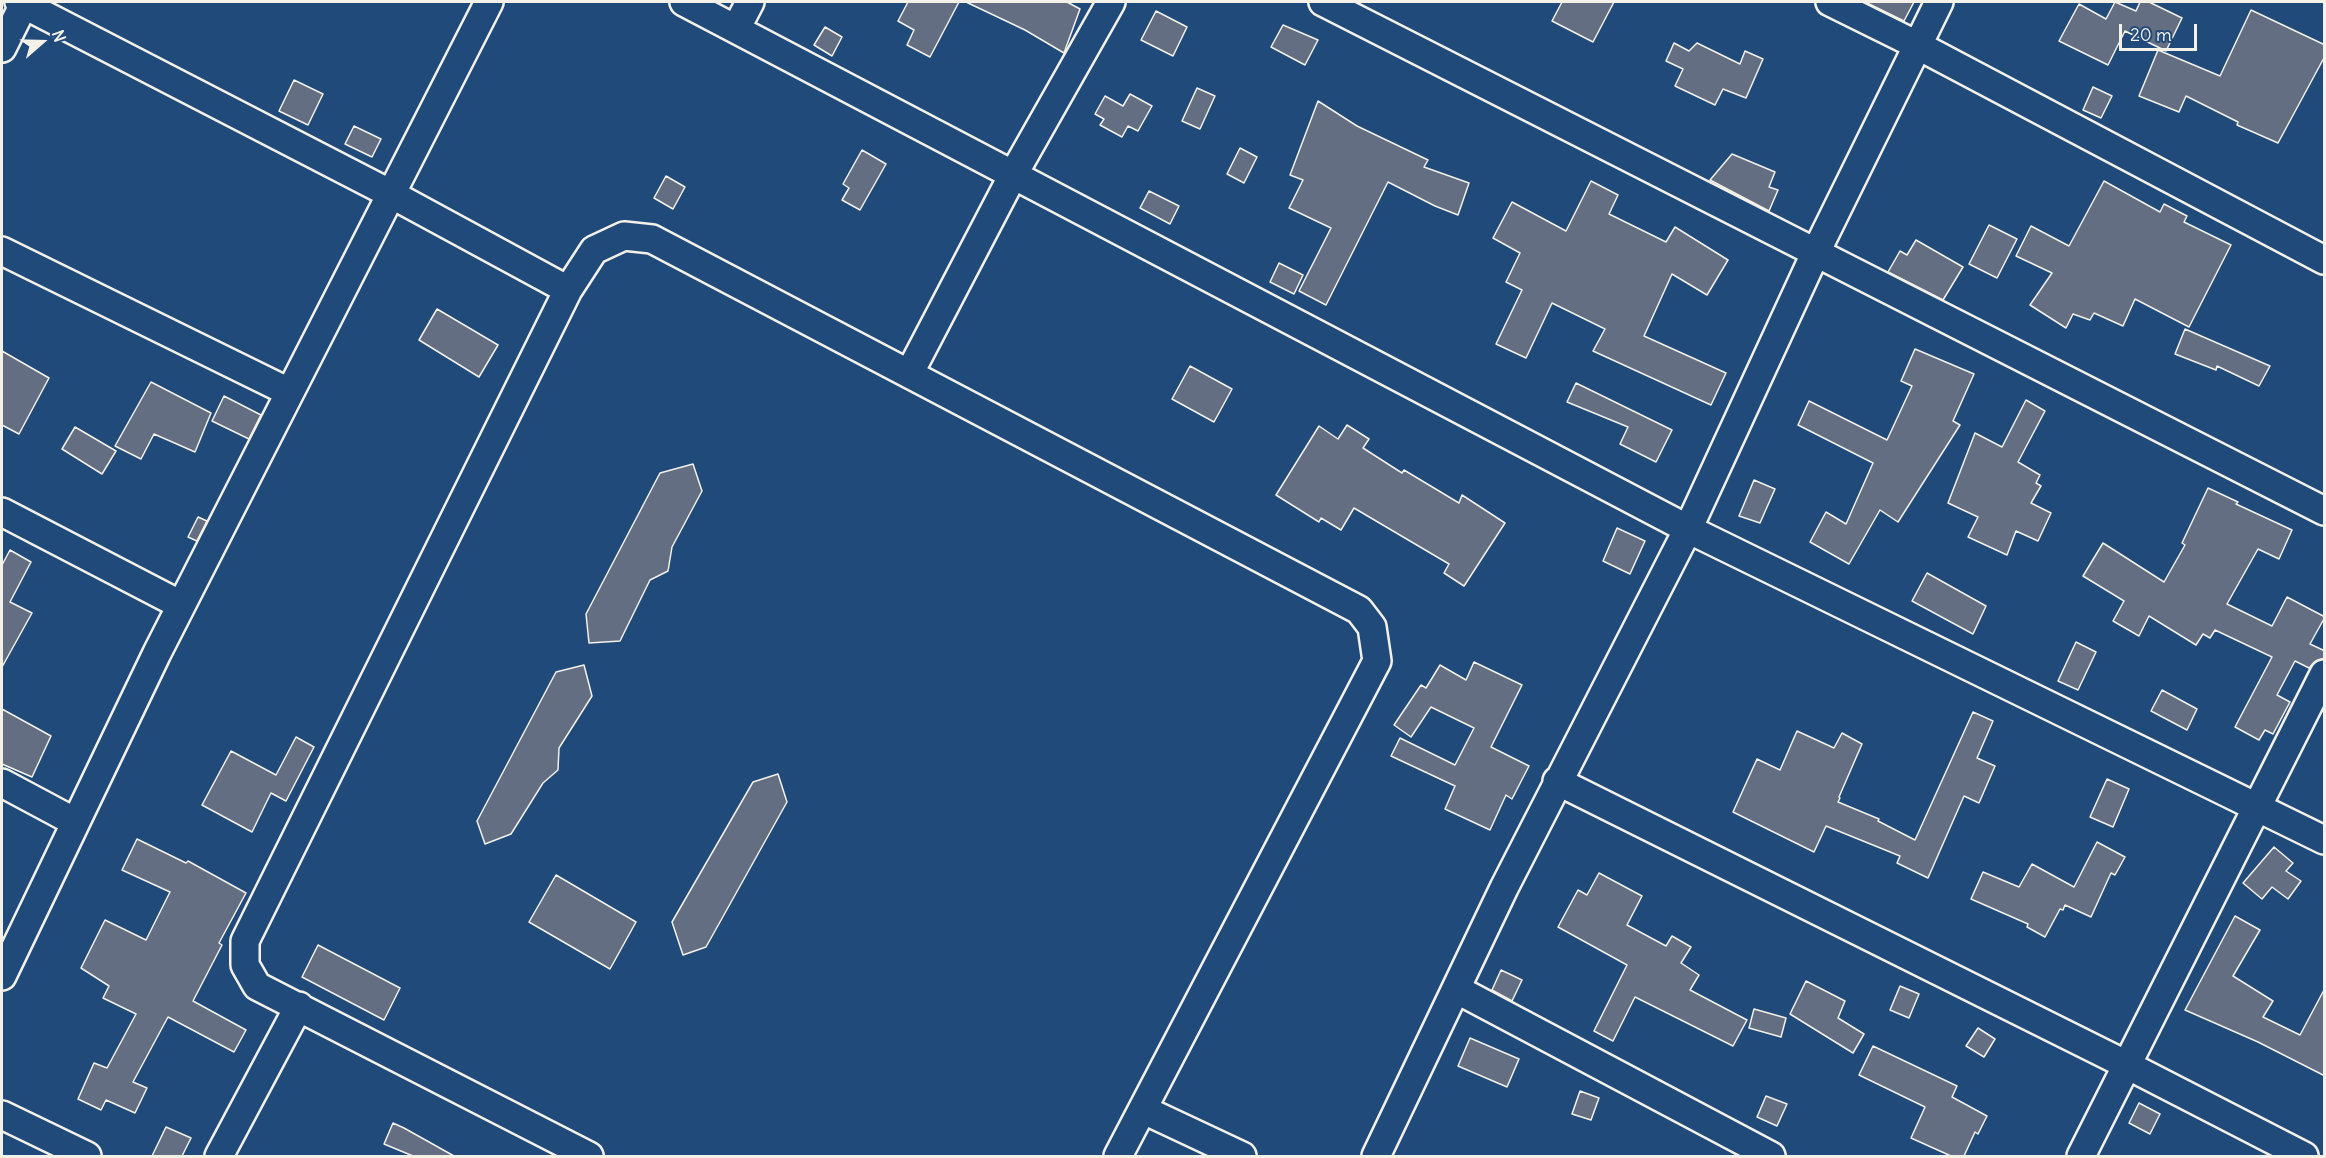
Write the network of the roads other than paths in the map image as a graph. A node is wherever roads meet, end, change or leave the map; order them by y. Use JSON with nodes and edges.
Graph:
{"nodes":[{"id":1,"x":23,"y":2,"type":"edge"},
{"id":2,"x":489,"y":2,"type":"edge"},
{"id":3,"x":684,"y":2,"type":"edge"},
{"id":4,"x":750,"y":2,"type":"edge"},
{"id":5,"x":1111,"y":2,"type":"edge"},
{"id":6,"x":1323,"y":2,"type":"edge"},
{"id":7,"x":1830,"y":2,"type":"edge"},
{"id":8,"x":1939,"y":2,"type":"edge"},
{"id":9,"x":736,"y":29,"type":"junction"},
{"id":10,"x":1917,"y":45,"type":"junction"},
{"id":11,"x":2,"y":48,"type":"edge"},
{"id":12,"x":1013,"y":175,"type":"junction"},
{"id":13,"x":391,"y":194,"type":"junction"},
{"id":14,"x":2,"y":251,"type":"edge"},
{"id":15,"x":1815,"y":254,"type":"junction"},
{"id":16,"x":2325,"y":260,"type":"edge"},
{"id":17,"x":568,"y":290,"type":"junction"},
{"id":18,"x":909,"y":374,"type":"junction"},
{"id":19,"x":289,"y":392,"type":"junction"},
{"id":20,"x":2325,"y":511,"type":"edge"},
{"id":21,"x":2,"y":512,"type":"edge"},
{"id":22,"x":1688,"y":529,"type":"junction"},
{"id":23,"x":181,"y":605,"type":"junction"},
{"id":24,"x":2325,"y":674,"type":"edge"},
{"id":25,"x":1557,"y":781,"type":"junction"},
{"id":26,"x":2,"y":783,"type":"edge"},
{"id":27,"x":2259,"y":807,"type":"junction"},
{"id":28,"x":75,"y":822,"type":"junction"},
{"id":29,"x":2325,"y":840,"type":"edge"},
{"id":30,"x":2,"y":976,"type":"edge"},
{"id":31,"x":1456,"y":989,"type":"junction"},
{"id":32,"x":299,"y":1006,"type":"junction"},
{"id":33,"x":2127,"y":1065,"type":"junction"},
{"id":34,"x":1144,"y":1110,"type":"junction"},
{"id":35,"x":2,"y":1114,"type":"edge"},
{"id":36,"x":87,"y":1156,"type":"edge"},
{"id":37,"x":219,"y":1156,"type":"edge"},
{"id":38,"x":590,"y":1156,"type":"edge"},
{"id":39,"x":1118,"y":1156,"type":"edge"},
{"id":40,"x":1242,"y":1156,"type":"edge"},
{"id":41,"x":1376,"y":1156,"type":"edge"},
{"id":42,"x":1771,"y":1156,"type":"edge"},
{"id":43,"x":2081,"y":1156,"type":"edge"},
{"id":44,"x":2304,"y":1156,"type":"edge"}],
"edges":[{"from":1,"to":11,"type":"street"},
{"from":1,"to":13,"type":"street"},
{"from":2,"to":13,"type":"street"},
{"from":3,"to":9,"type":"street"},
{"from":4,"to":9,"type":"street"},
{"from":5,"to":12,"type":"street"},
{"from":6,"to":15,"type":"street"},
{"from":7,"to":10,"type":"street"},
{"from":8,"to":10,"type":"street"},
{"from":9,"to":12,"type":"street"},
{"from":10,"to":15,"type":"street"},
{"from":10,"to":16,"type":"street"},
{"from":12,"to":18,"type":"street"},
{"from":12,"to":22,"type":"street"},
{"from":13,"to":17,"type":"street"},
{"from":13,"to":19,"type":"street"},
{"from":14,"to":19,"type":"street"},
{"from":15,"to":20,"type":"street"},
{"from":15,"to":22,"type":"street"},
{"from":17,"to":18,"type":"street"},
{"from":17,"to":32,"type":"street"},
{"from":18,"to":34,"type":"street"},
{"from":19,"to":23,"type":"street"},
{"from":21,"to":23,"type":"street"},
{"from":22,"to":25,"type":"street"},
{"from":22,"to":27,"type":"street"},
{"from":23,"to":28,"type":"street"},
{"from":24,"to":27,"type":"street"},
{"from":25,"to":31,"type":"street"},
{"from":25,"to":33,"type":"street"},
{"from":26,"to":28,"type":"street"},
{"from":27,"to":29,"type":"street"},
{"from":27,"to":33,"type":"street"},
{"from":28,"to":30,"type":"street"},
{"from":31,"to":41,"type":"street"},
{"from":31,"to":42,"type":"street"},
{"from":32,"to":37,"type":"street"},
{"from":32,"to":38,"type":"street"},
{"from":33,"to":43,"type":"street"},
{"from":33,"to":44,"type":"street"},
{"from":34,"to":39,"type":"street"},
{"from":34,"to":40,"type":"street"},
{"from":35,"to":36,"type":"street"}]}
